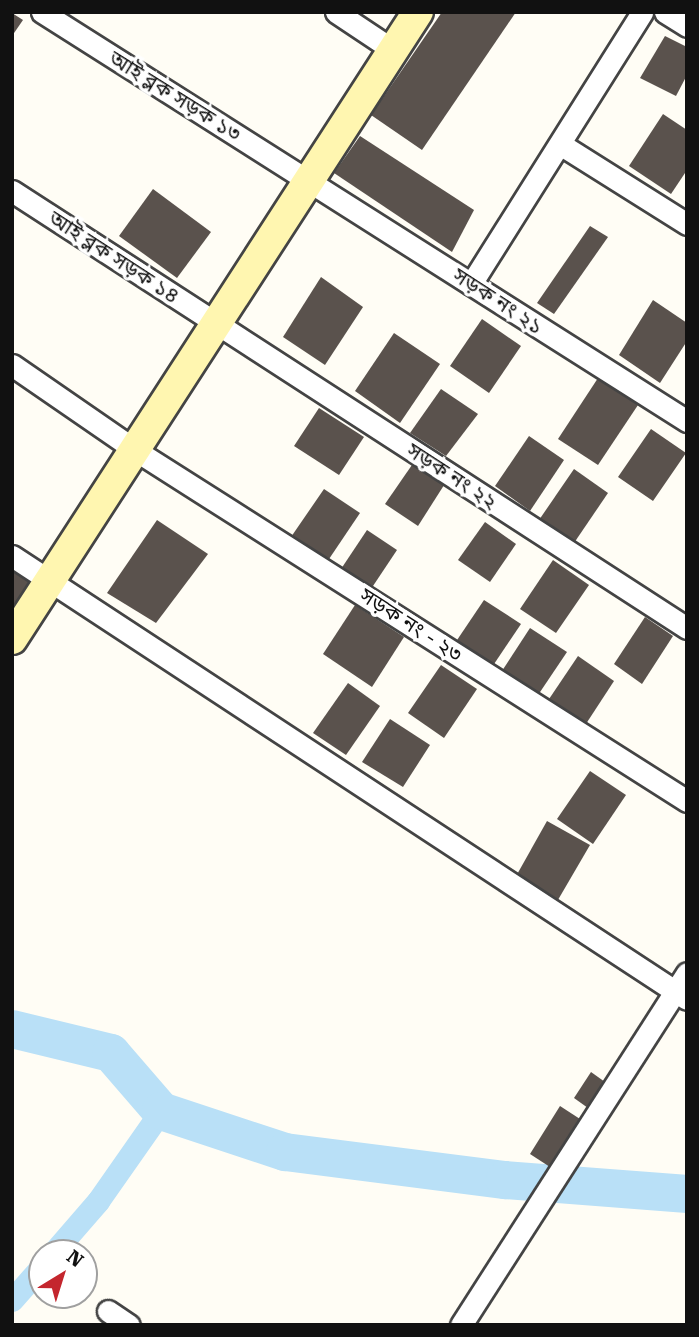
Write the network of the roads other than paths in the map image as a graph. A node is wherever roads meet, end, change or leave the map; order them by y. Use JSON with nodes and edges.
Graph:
{"nodes":[{"id":1,"x":42,"y":12,"type":"edge"},
{"id":2,"x":336,"y":12,"type":"edge"},
{"id":3,"x":418,"y":12,"type":"edge"},
{"id":4,"x":642,"y":12,"type":"edge"},
{"id":5,"x":665,"y":12,"type":"edge"},
{"id":6,"x":687,"y":26,"type":"edge"},
{"id":7,"x":393,"y":50,"type":"junction"},
{"id":8,"x":560,"y":144,"type":"junction"},
{"id":9,"x":309,"y":180,"type":"junction"},
{"id":10,"x":12,"y":191,"type":"edge"},
{"id":11,"x":687,"y":224,"type":"edge"},
{"id":12,"x":471,"y":284,"type":"junction"},
{"id":13,"x":217,"y":323,"type":"junction"},
{"id":14,"x":12,"y":365,"type":"edge"},
{"id":15,"x":687,"y":422,"type":"edge"},
{"id":16,"x":135,"y":450,"type":"junction"},
{"id":17,"x":12,"y":556,"type":"edge"},
{"id":18,"x":50,"y":581,"type":"junction"},
{"id":19,"x":687,"y":628,"type":"edge"},
{"id":20,"x":12,"y":639,"type":"edge"},
{"id":21,"x":687,"y":801,"type":"edge"},
{"id":22,"x":687,"y":973,"type":"edge"},
{"id":23,"x":681,"y":996,"type":"edge"},
{"id":24,"x":108,"y":1311,"type":"dead end"},
{"id":25,"x":129,"y":1325,"type":"edge"},
{"id":26,"x":461,"y":1325,"type":"edge"}],
"edges":[{"from":1,"to":9,"type":"street","name":"আই ব্লক সড়ক ১৩"},
{"from":2,"to":7,"type":"street"},
{"from":3,"to":7,"type":"street"},
{"from":4,"to":8,"type":"street"},
{"from":5,"to":6,"type":"street"},
{"from":7,"to":9,"type":"street"},
{"from":8,"to":11,"type":"street"},
{"from":8,"to":12,"type":"street"},
{"from":9,"to":12,"type":"street","name":"সড়ক নং ২১"},
{"from":9,"to":13,"type":"street"},
{"from":10,"to":13,"type":"street","name":"আই ব্লক সড়ক ১৪"},
{"from":12,"to":15,"type":"street","name":"সড়ক নং ২১"},
{"from":13,"to":16,"type":"street"},
{"from":13,"to":19,"type":"street","name":"সড়ক নং ২২"},
{"from":14,"to":16,"type":"street","name":"সড়ক নং - ২৩"},
{"from":16,"to":18,"type":"street"},
{"from":16,"to":21,"type":"street","name":"সড়ক নং - ২৩"},
{"from":17,"to":18,"type":"street"},
{"from":18,"to":20,"type":"street"},
{"from":18,"to":23,"type":"street"},
{"from":22,"to":23,"type":"street"},
{"from":23,"to":26,"type":"street"},
{"from":24,"to":25,"type":"street"}]}
